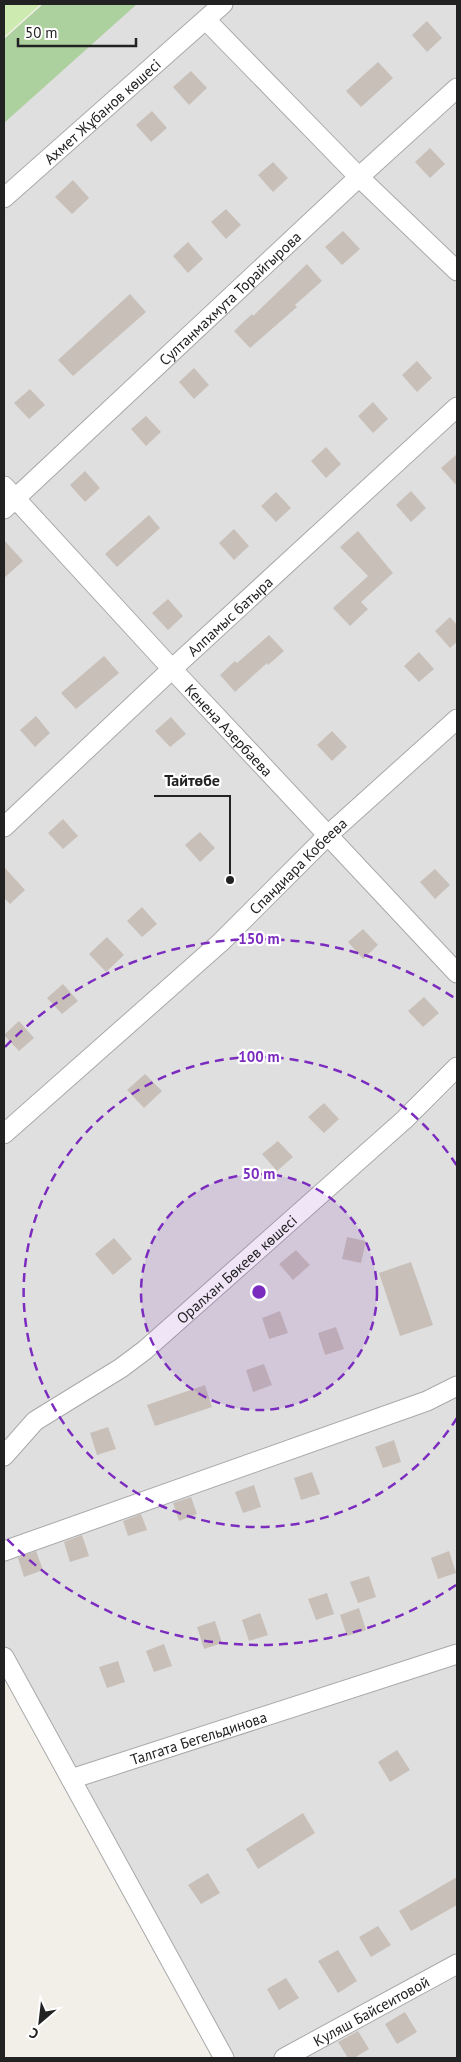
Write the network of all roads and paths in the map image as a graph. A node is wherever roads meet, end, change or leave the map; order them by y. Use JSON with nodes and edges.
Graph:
{"nodes":[{"id":1,"x":223,"y":4,"type":"edge"},
{"id":2,"x":206,"y":20,"type":"junction"},
{"id":3,"x":457,"y":88,"type":"edge"},
{"id":4,"x":359,"y":177,"type":"junction"},
{"id":5,"x":4,"y":198,"type":"edge"},
{"id":6,"x":457,"y":271,"type":"edge"},
{"id":7,"x":457,"y":407,"type":"edge"},
{"id":8,"x":7,"y":498,"type":"edge"},
{"id":9,"x":172,"y":669,"type":"junction"},
{"id":10,"x":457,"y":719,"type":"edge"},
{"id":11,"x":4,"y":827,"type":"edge"},
{"id":12,"x":327,"y":836,"type":"junction"},
{"id":13,"x":457,"y":973,"type":"edge"},
{"id":14,"x":457,"y":1067,"type":"edge"},
{"id":15,"x":4,"y":1134,"type":"edge"},
{"id":16,"x":457,"y":1386,"type":"edge"},
{"id":17,"x":4,"y":1456,"type":"edge"},
{"id":18,"x":4,"y":1551,"type":"edge"},
{"id":19,"x":457,"y":1654,"type":"edge"},
{"id":20,"x":4,"y":1657,"type":"edge"},
{"id":21,"x":71,"y":1779,"type":"junction"},
{"id":22,"x":457,"y":1964,"type":"edge"},
{"id":23,"x":224,"y":2058,"type":"edge"},
{"id":24,"x":284,"y":2058,"type":"edge"}],
"edges":[{"from":1,"to":2,"type":"street","name":"Ахмет Жұбанов көшесі"},
{"from":2,"to":4,"type":"street"},
{"from":2,"to":5,"type":"street","name":"Ахмет Жұбанов көшесі"},
{"from":3,"to":4,"type":"street","name":"Султанмахмута Торайгырова"},
{"from":4,"to":6,"type":"street"},
{"from":4,"to":8,"type":"street","name":"Султанмахмута Торайгырова"},
{"from":7,"to":9,"type":"street","name":"Алпамыс батыра"},
{"from":8,"to":9,"type":"street","name":"Кенена Азербаева"},
{"from":9,"to":11,"type":"street","name":"Алпамыс батыра"},
{"from":9,"to":12,"type":"street","name":"Кенена Азербаева"},
{"from":10,"to":12,"type":"street","name":"Спандиара Кобеева"},
{"from":12,"to":13,"type":"street","name":"Кенена Азербаева"},
{"from":12,"to":15,"type":"street","name":"Спандиара Кобеева"},
{"from":14,"to":17,"type":"street","name":"Оралхан Бөкеев көшесі"},
{"from":16,"to":18,"type":"street"},
{"from":19,"to":21,"type":"street","name":"Талгата Бегельдинова"},
{"from":20,"to":21,"type":"street"},
{"from":21,"to":23,"type":"street"},
{"from":22,"to":24,"type":"street","name":"Куляш Байсеитовой"}]}
